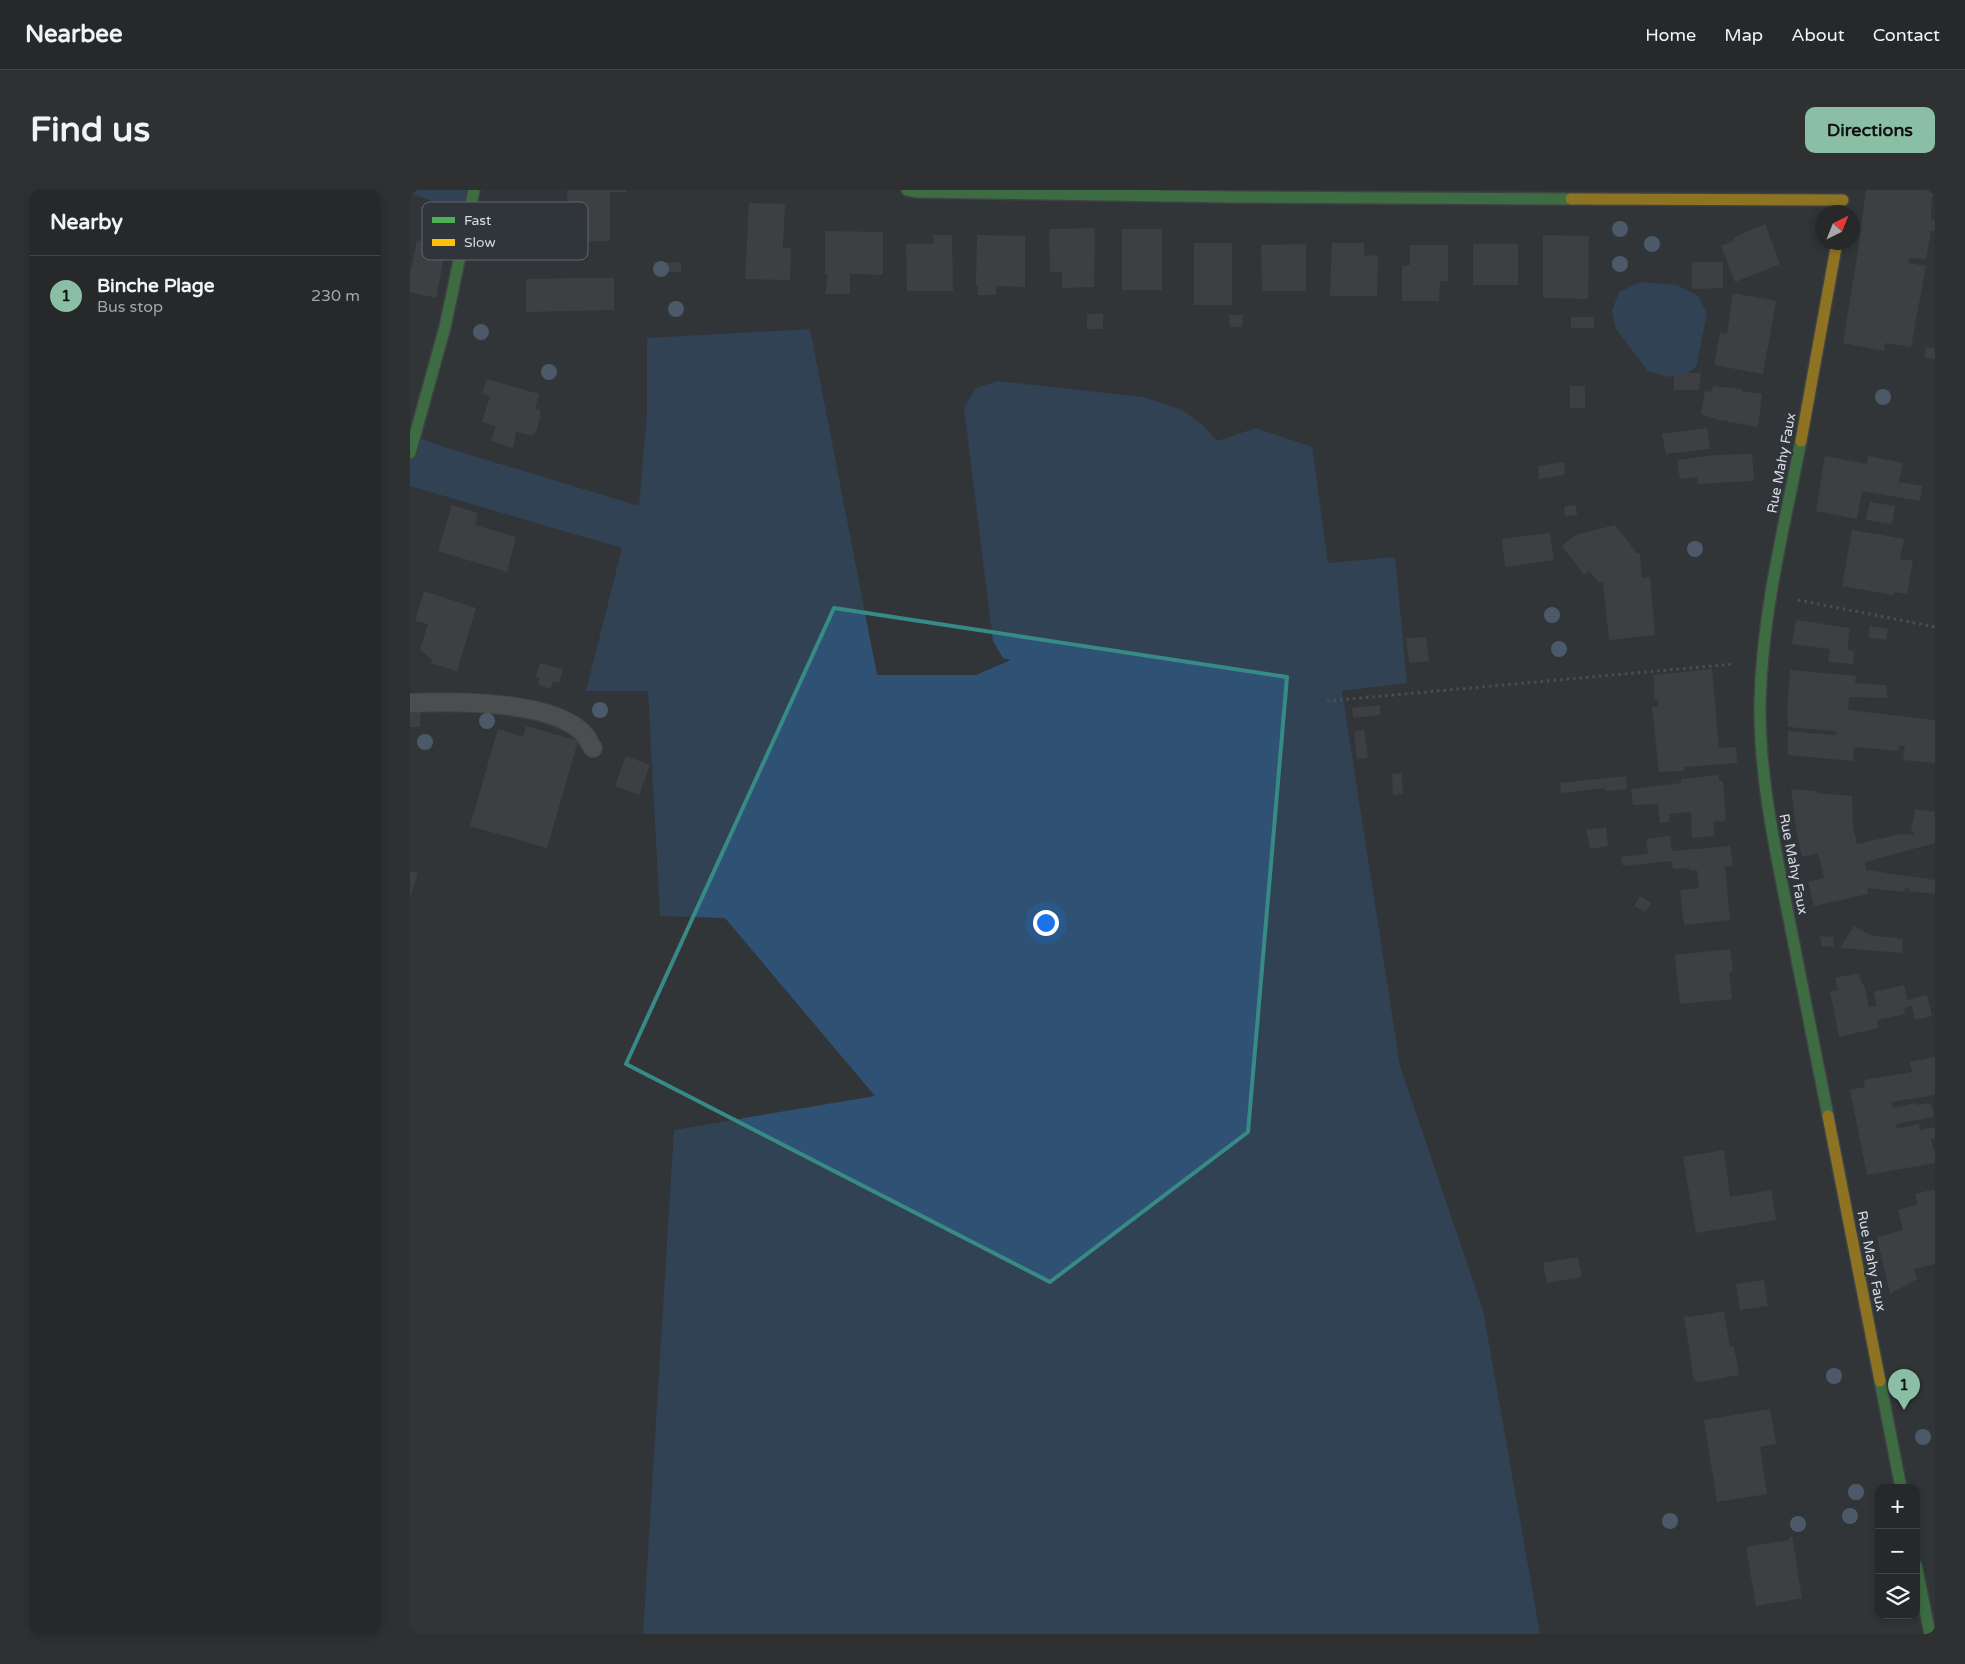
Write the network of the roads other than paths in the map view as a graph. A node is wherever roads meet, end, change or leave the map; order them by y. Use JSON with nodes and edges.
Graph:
{"nodes":[{"id":1,"x":907,"y":190,"type":"edge"},
{"id":2,"x":1843,"y":195,"type":"edge"},
{"id":3,"x":1836,"y":250,"type":"edge"},
{"id":4,"x":459,"y":260,"type":"edge"},
{"id":5,"x":410,"y":453,"type":"edge"},
{"id":6,"x":410,"y":703,"type":"edge"},
{"id":7,"x":593,"y":748,"type":"dead end"},
{"id":8,"x":1900,"y":1484,"type":"edge"},
{"id":9,"x":1918,"y":1574,"type":"edge"},
{"id":10,"x":1930,"y":1634,"type":"edge"}],
"edges":[{"from":1,"to":2,"type":"street"},
{"from":3,"to":8,"type":"street","name":"Rue Mahy Faux"},
{"from":4,"to":5,"type":"street"},
{"from":6,"to":7,"type":"lane"},
{"from":9,"to":10,"type":"street"}]}
